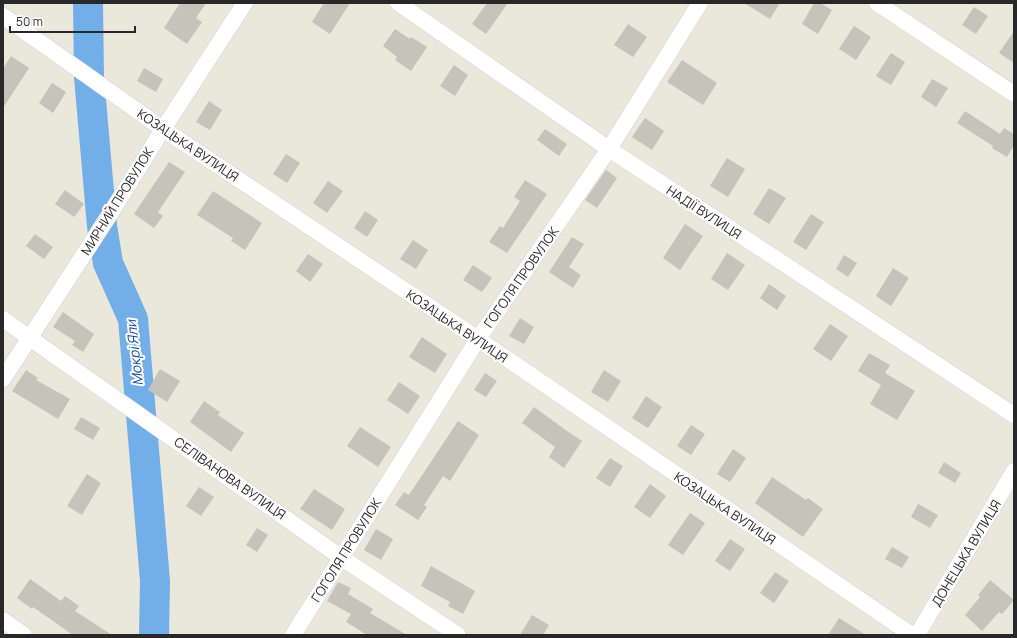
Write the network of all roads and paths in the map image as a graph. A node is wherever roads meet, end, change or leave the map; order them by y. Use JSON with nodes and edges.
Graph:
{"nodes":[{"id":1,"x":244,"y":3,"type":"edge"},
{"id":2,"x":398,"y":3,"type":"edge"},
{"id":3,"x":700,"y":3,"type":"edge"},
{"id":4,"x":877,"y":3,"type":"edge"},
{"id":5,"x":3,"y":16,"type":"edge"},
{"id":6,"x":1014,"y":94,"type":"edge"},
{"id":7,"x":163,"y":129,"type":"junction"},
{"id":8,"x":609,"y":149,"type":"junction"},
{"id":9,"x":3,"y":319,"type":"edge"},
{"id":10,"x":30,"y":337,"type":"junction"},
{"id":11,"x":478,"y":339,"type":"junction"},
{"id":12,"x":3,"y":379,"type":"edge"},
{"id":13,"x":1014,"y":415,"type":"edge"},
{"id":14,"x":1014,"y":471,"type":"edge"},
{"id":15,"x":342,"y":558,"type":"junction"},
{"id":16,"x":3,"y":620,"type":"edge"},
{"id":17,"x":24,"y":635,"type":"edge"},
{"id":18,"x":293,"y":635,"type":"edge"},
{"id":19,"x":458,"y":635,"type":"edge"},
{"id":20,"x":912,"y":635,"type":"edge"},
{"id":21,"x":917,"y":635,"type":"edge"}],
"edges":[{"from":1,"to":7,"type":"street","name":"МИРНИЙ ПРОВУЛОК"},
{"from":2,"to":8,"type":"street","name":"НАДІЇ ВУЛИЦЯ"},
{"from":3,"to":8,"type":"street","name":"ГОГОЛЯ ПРОВУЛОК"},
{"from":4,"to":6,"type":"street"},
{"from":5,"to":7,"type":"street","name":"КОЗАЦЬКА ВУЛИЦЯ"},
{"from":7,"to":10,"type":"street","name":"МИРНИЙ ПРОВУЛОК"},
{"from":7,"to":11,"type":"street","name":"КОЗАЦЬКА ВУЛИЦЯ"},
{"from":8,"to":11,"type":"street","name":"ГОГОЛЯ ПРОВУЛОК"},
{"from":8,"to":13,"type":"street","name":"НАДІЇ ВУЛИЦЯ"},
{"from":9,"to":10,"type":"street","name":"СЕЛІВАНОВА ВУЛИЦЯ"},
{"from":10,"to":12,"type":"street","name":"МИРНИЙ ПРОВУЛОК"},
{"from":10,"to":15,"type":"street","name":"СЕЛІВАНОВА ВУЛИЦЯ"},
{"from":11,"to":15,"type":"street","name":"ГОГОЛЯ ПРОВУЛОК"},
{"from":11,"to":20,"type":"street","name":"КОЗАЦЬКА ВУЛИЦЯ"},
{"from":14,"to":21,"type":"street","name":"ДОНЕЦЬКА ВУЛИЦЯ"},
{"from":15,"to":18,"type":"street","name":"ГОГОЛЯ ПРОВУЛОК"},
{"from":15,"to":19,"type":"street","name":"СЕЛІВАНОВА ВУЛИЦЯ"},
{"from":16,"to":17,"type":"street"}]}
